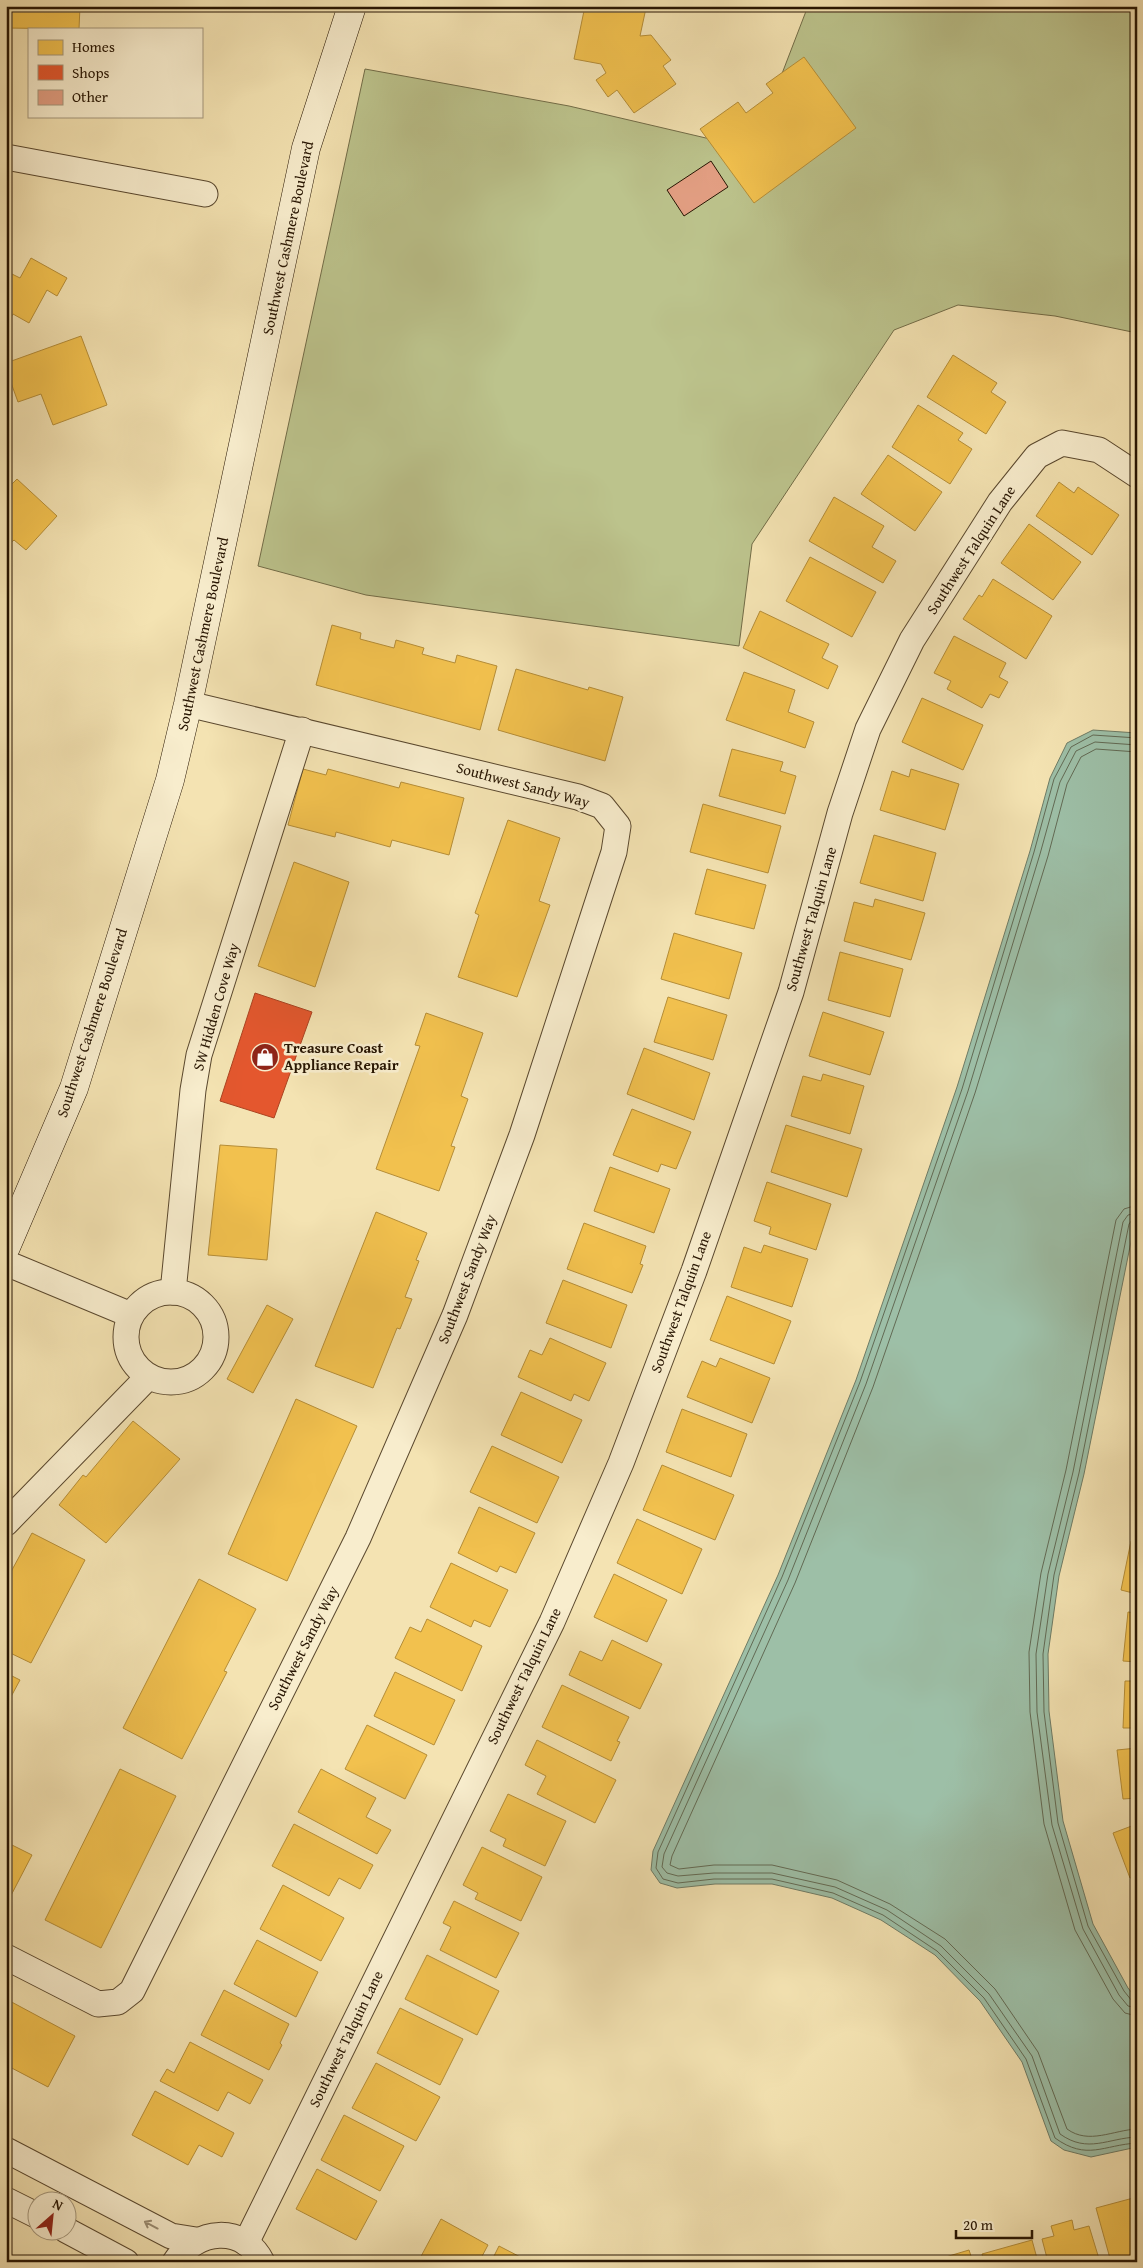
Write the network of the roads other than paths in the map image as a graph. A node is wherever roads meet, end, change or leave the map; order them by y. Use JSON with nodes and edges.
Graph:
{"nodes":[{"id":1,"x":352,"y":6,"type":"edge"},
{"id":2,"x":6,"y":157,"type":"edge"},
{"id":3,"x":205,"y":194,"type":"dead end"},
{"id":4,"x":1137,"y":475,"type":"edge"},
{"id":5,"x":188,"y":704,"type":"junction"},
{"id":6,"x":302,"y":730,"type":"junction"},
{"id":7,"x":6,"y":1247,"type":"edge"},
{"id":8,"x":6,"y":1263,"type":"edge"},
{"id":9,"x":173,"y":1292,"type":"junction"},
{"id":10,"x":131,"y":1315,"type":"junction"},
{"id":11,"x":148,"y":1377,"type":"junction"},
{"id":12,"x":6,"y":1524,"type":"edge"},
{"id":13,"x":6,"y":1957,"type":"edge"},
{"id":14,"x":6,"y":2150,"type":"edge"},
{"id":15,"x":6,"y":2200,"type":"edge"},
{"id":16,"x":28,"y":2211,"type":"edge"},
{"id":17,"x":78,"y":2236,"type":"edge"},
{"id":18,"x":196,"y":2240,"type":"junction"},
{"id":19,"x":246,"y":2243,"type":"junction"},
{"id":20,"x":126,"y":2262,"type":"edge"},
{"id":21,"x":175,"y":2262,"type":"edge"},
{"id":22,"x":262,"y":2262,"type":"edge"}],
"edges":[{"from":1,"to":5,"type":"street","name":"Southwest Cashmere Boulevard"},
{"from":2,"to":3,"type":"street"},
{"from":4,"to":19,"type":"street","name":"Southwest Talquin Lane"},
{"from":5,"to":6,"type":"street","name":"Southwest Sandy Way"},
{"from":5,"to":7,"type":"street","name":"Southwest Cashmere Boulevard"},
{"from":6,"to":9,"type":"street","name":"SW Hidden Cove Way"},
{"from":6,"to":13,"type":"street","name":"Southwest Sandy Way"},
{"from":8,"to":10,"type":"street"},
{"from":9,"to":10,"type":"street"},
{"from":9,"to":11,"type":"street"},
{"from":10,"to":11,"type":"street"},
{"from":11,"to":12,"type":"street"},
{"from":18,"to":14,"type":"street","one_way":true},
{"from":15,"to":16,"type":"street"},
{"from":17,"to":20,"type":"street"},
{"from":18,"to":19,"type":"street"},
{"from":18,"to":21,"type":"street"},
{"from":19,"to":22,"type":"street"}]}
